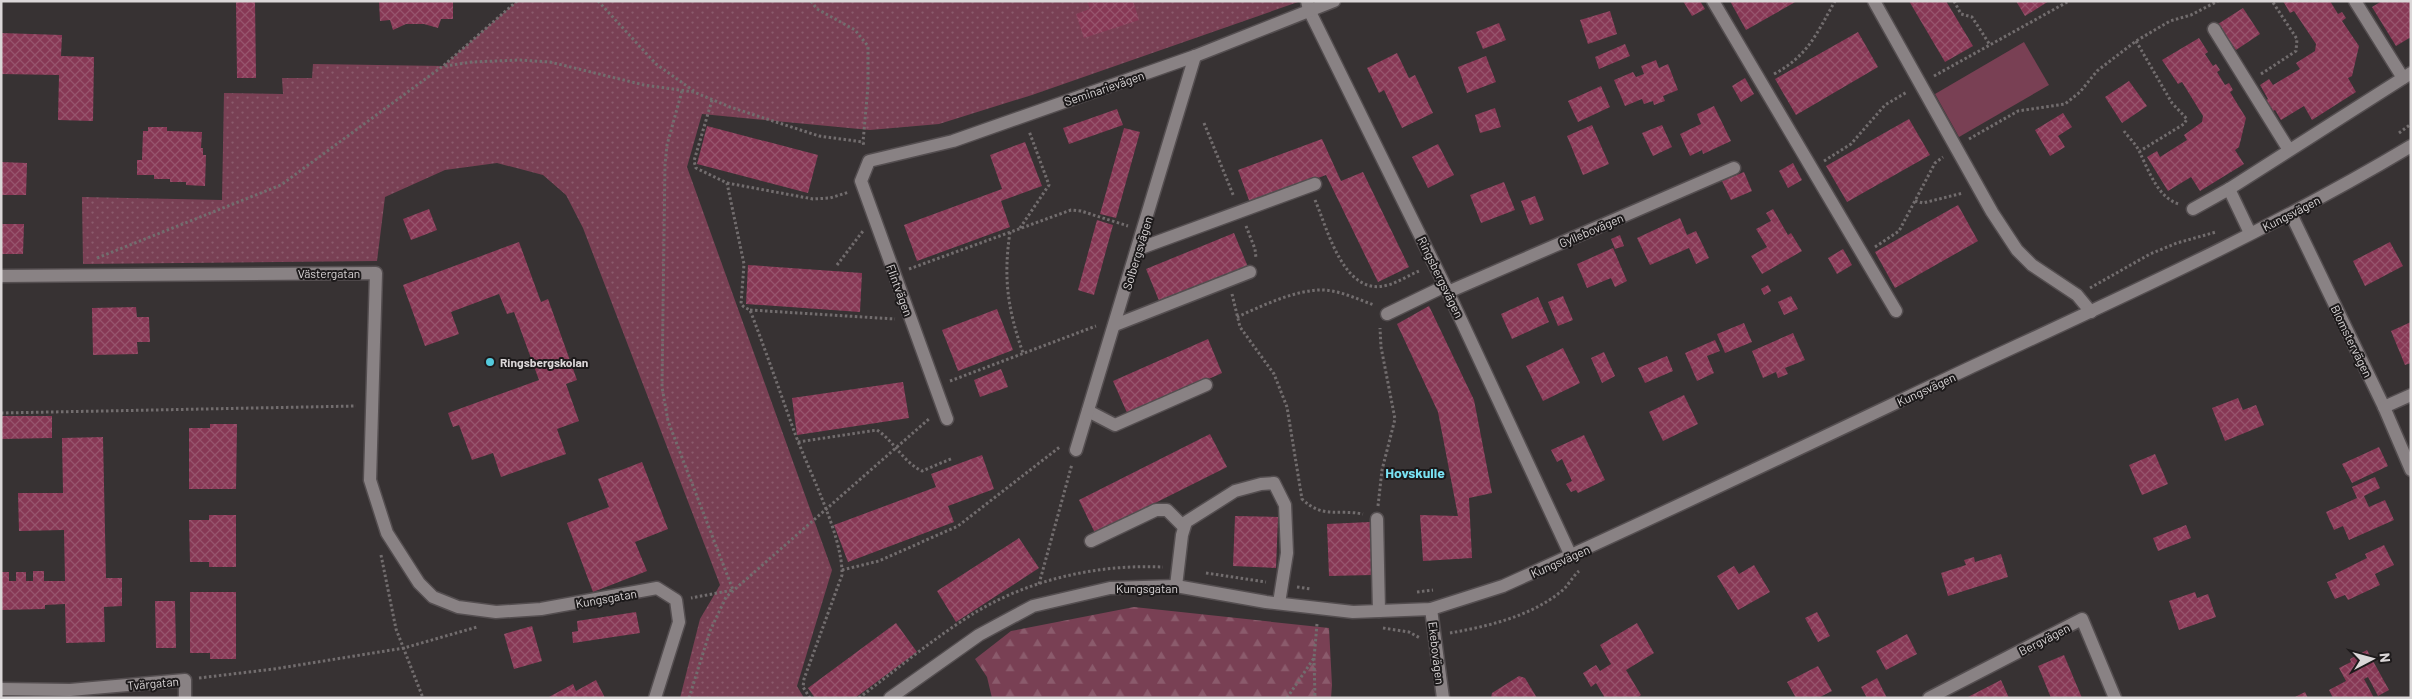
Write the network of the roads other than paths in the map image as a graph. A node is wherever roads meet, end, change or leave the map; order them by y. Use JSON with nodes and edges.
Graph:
{"nodes":[{"id":1,"x":1334,"y":1,"type":"edge"},
{"id":2,"x":1713,"y":1,"type":"edge"},
{"id":3,"x":1874,"y":1,"type":"edge"},
{"id":4,"x":2355,"y":1,"type":"edge"},
{"id":5,"x":1308,"y":6,"type":"edge"},
{"id":6,"x":2214,"y":29,"type":"dead end"},
{"id":7,"x":1195,"y":56,"type":"junction"},
{"id":8,"x":2407,"y":76,"type":"edge"},
{"id":9,"x":2411,"y":146,"type":"edge"},
{"id":10,"x":2289,"y":150,"type":"junction"},
{"id":11,"x":1734,"y":168,"type":"dead end"},
{"id":12,"x":1312,"y":185,"type":"road end"},
{"id":13,"x":863,"y":188,"type":"joint"},
{"id":14,"x":2229,"y":189,"type":"junction"},
{"id":15,"x":2193,"y":209,"type":"road end"},
{"id":16,"x":2291,"y":214,"type":"junction"},
{"id":17,"x":2250,"y":233,"type":"junction"},
{"id":18,"x":1138,"y":249,"type":"junction"},
{"id":19,"x":1250,"y":272,"type":"dead end"},
{"id":20,"x":1,"y":276,"type":"edge"},
{"id":21,"x":1447,"y":289,"type":"junction"},
{"id":22,"x":1896,"y":311,"type":"dead end"},
{"id":23,"x":2091,"y":312,"type":"junction"},
{"id":24,"x":1387,"y":314,"type":"road end"},
{"id":25,"x":1116,"y":321,"type":"junction"},
{"id":26,"x":1206,"y":385,"type":"dead end"},
{"id":27,"x":2411,"y":395,"type":"edge"},
{"id":28,"x":2384,"y":407,"type":"junction"},
{"id":29,"x":1088,"y":411,"type":"junction"},
{"id":30,"x":947,"y":419,"type":"dead end"},
{"id":31,"x":1076,"y":450,"type":"road end"},
{"id":32,"x":2411,"y":470,"type":"edge"},
{"id":33,"x":1377,"y":519,"type":"road end"},
{"id":34,"x":1184,"y":527,"type":"junction"},
{"id":35,"x":1091,"y":541,"type":"dead end"},
{"id":36,"x":1571,"y":556,"type":"junction"},
{"id":37,"x":1176,"y":586,"type":"junction"},
{"id":38,"x":432,"y":597,"type":"joint"},
{"id":39,"x":1279,"y":603,"type":"junction"},
{"id":40,"x":1431,"y":609,"type":"junction"},
{"id":41,"x":1379,"y":611,"type":"junction"},
{"id":42,"x":1,"y":689,"type":"edge"},
{"id":43,"x":185,"y":698,"type":"edge"},
{"id":44,"x":654,"y":698,"type":"edge"},
{"id":45,"x":890,"y":698,"type":"edge"},
{"id":46,"x":1443,"y":698,"type":"edge"},
{"id":47,"x":1929,"y":698,"type":"edge"},
{"id":48,"x":2115,"y":698,"type":"edge"}],
"edges":[{"from":1,"to":5,"type":"street","name":"Seminarievägen"},
{"from":2,"to":22,"type":"street"},
{"from":3,"to":23,"type":"street"},
{"from":4,"to":8,"type":"street"},
{"from":5,"to":7,"type":"street","name":"Seminarievägen"},
{"from":5,"to":21,"type":"street","name":"Ringsbergsvägen"},
{"from":6,"to":10,"type":"street"},
{"from":7,"to":13,"type":"street","name":"Seminarievägen"},
{"from":7,"to":18,"type":"street","name":"Solbergsvägen"},
{"from":8,"to":10,"type":"street"},
{"from":9,"to":16,"type":"street","name":"Kungsvägen"},
{"from":10,"to":14,"type":"street"},
{"from":11,"to":21,"type":"street","name":"Gyllebovägen"},
{"from":12,"to":18,"type":"street"},
{"from":13,"to":30,"type":"street","name":"Flintvägen"},
{"from":14,"to":15,"type":"street"},
{"from":14,"to":17,"type":"street"},
{"from":16,"to":17,"type":"street","name":"Kungsvägen"},
{"from":16,"to":28,"type":"street","name":"Blomstervägen"},
{"from":17,"to":23,"type":"street","name":"Kungsvägen"},
{"from":18,"to":25,"type":"street","name":"Solbergsvägen"},
{"from":19,"to":25,"type":"street"},
{"from":20,"to":38,"type":"street","name":"Västergatan"},
{"from":21,"to":24,"type":"street","name":"Gyllebovägen"},
{"from":21,"to":36,"type":"street","name":"Ringsbergsvägen"},
{"from":23,"to":36,"type":"street","name":"Kungsvägen"},
{"from":25,"to":29,"type":"street","name":"Solbergsvägen"},
{"from":26,"to":29,"type":"street"},
{"from":27,"to":28,"type":"street"},
{"from":28,"to":32,"type":"street","name":"Blomstervägen"},
{"from":29,"to":31,"type":"street","name":"Solbergsvägen"},
{"from":33,"to":41,"type":"street"},
{"from":34,"to":35,"type":"street"},
{"from":34,"to":37,"type":"street"},
{"from":34,"to":39,"type":"street"},
{"from":36,"to":40,"type":"street","name":"Kungsvägen"},
{"from":37,"to":39,"type":"street","name":"Kungsgatan"},
{"from":37,"to":45,"type":"street","name":"Kungsgatan"},
{"from":38,"to":44,"type":"street","name":"Kungsgatan"},
{"from":39,"to":41,"type":"street","name":"Kungsgatan"},
{"from":40,"to":41,"type":"street","name":"Kungsgatan"},
{"from":40,"to":46,"type":"street","name":"Ekebovägen"},
{"from":42,"to":43,"type":"street","name":"Tvärgatan"},
{"from":47,"to":48,"type":"street","name":"Bergvägen"}]}
